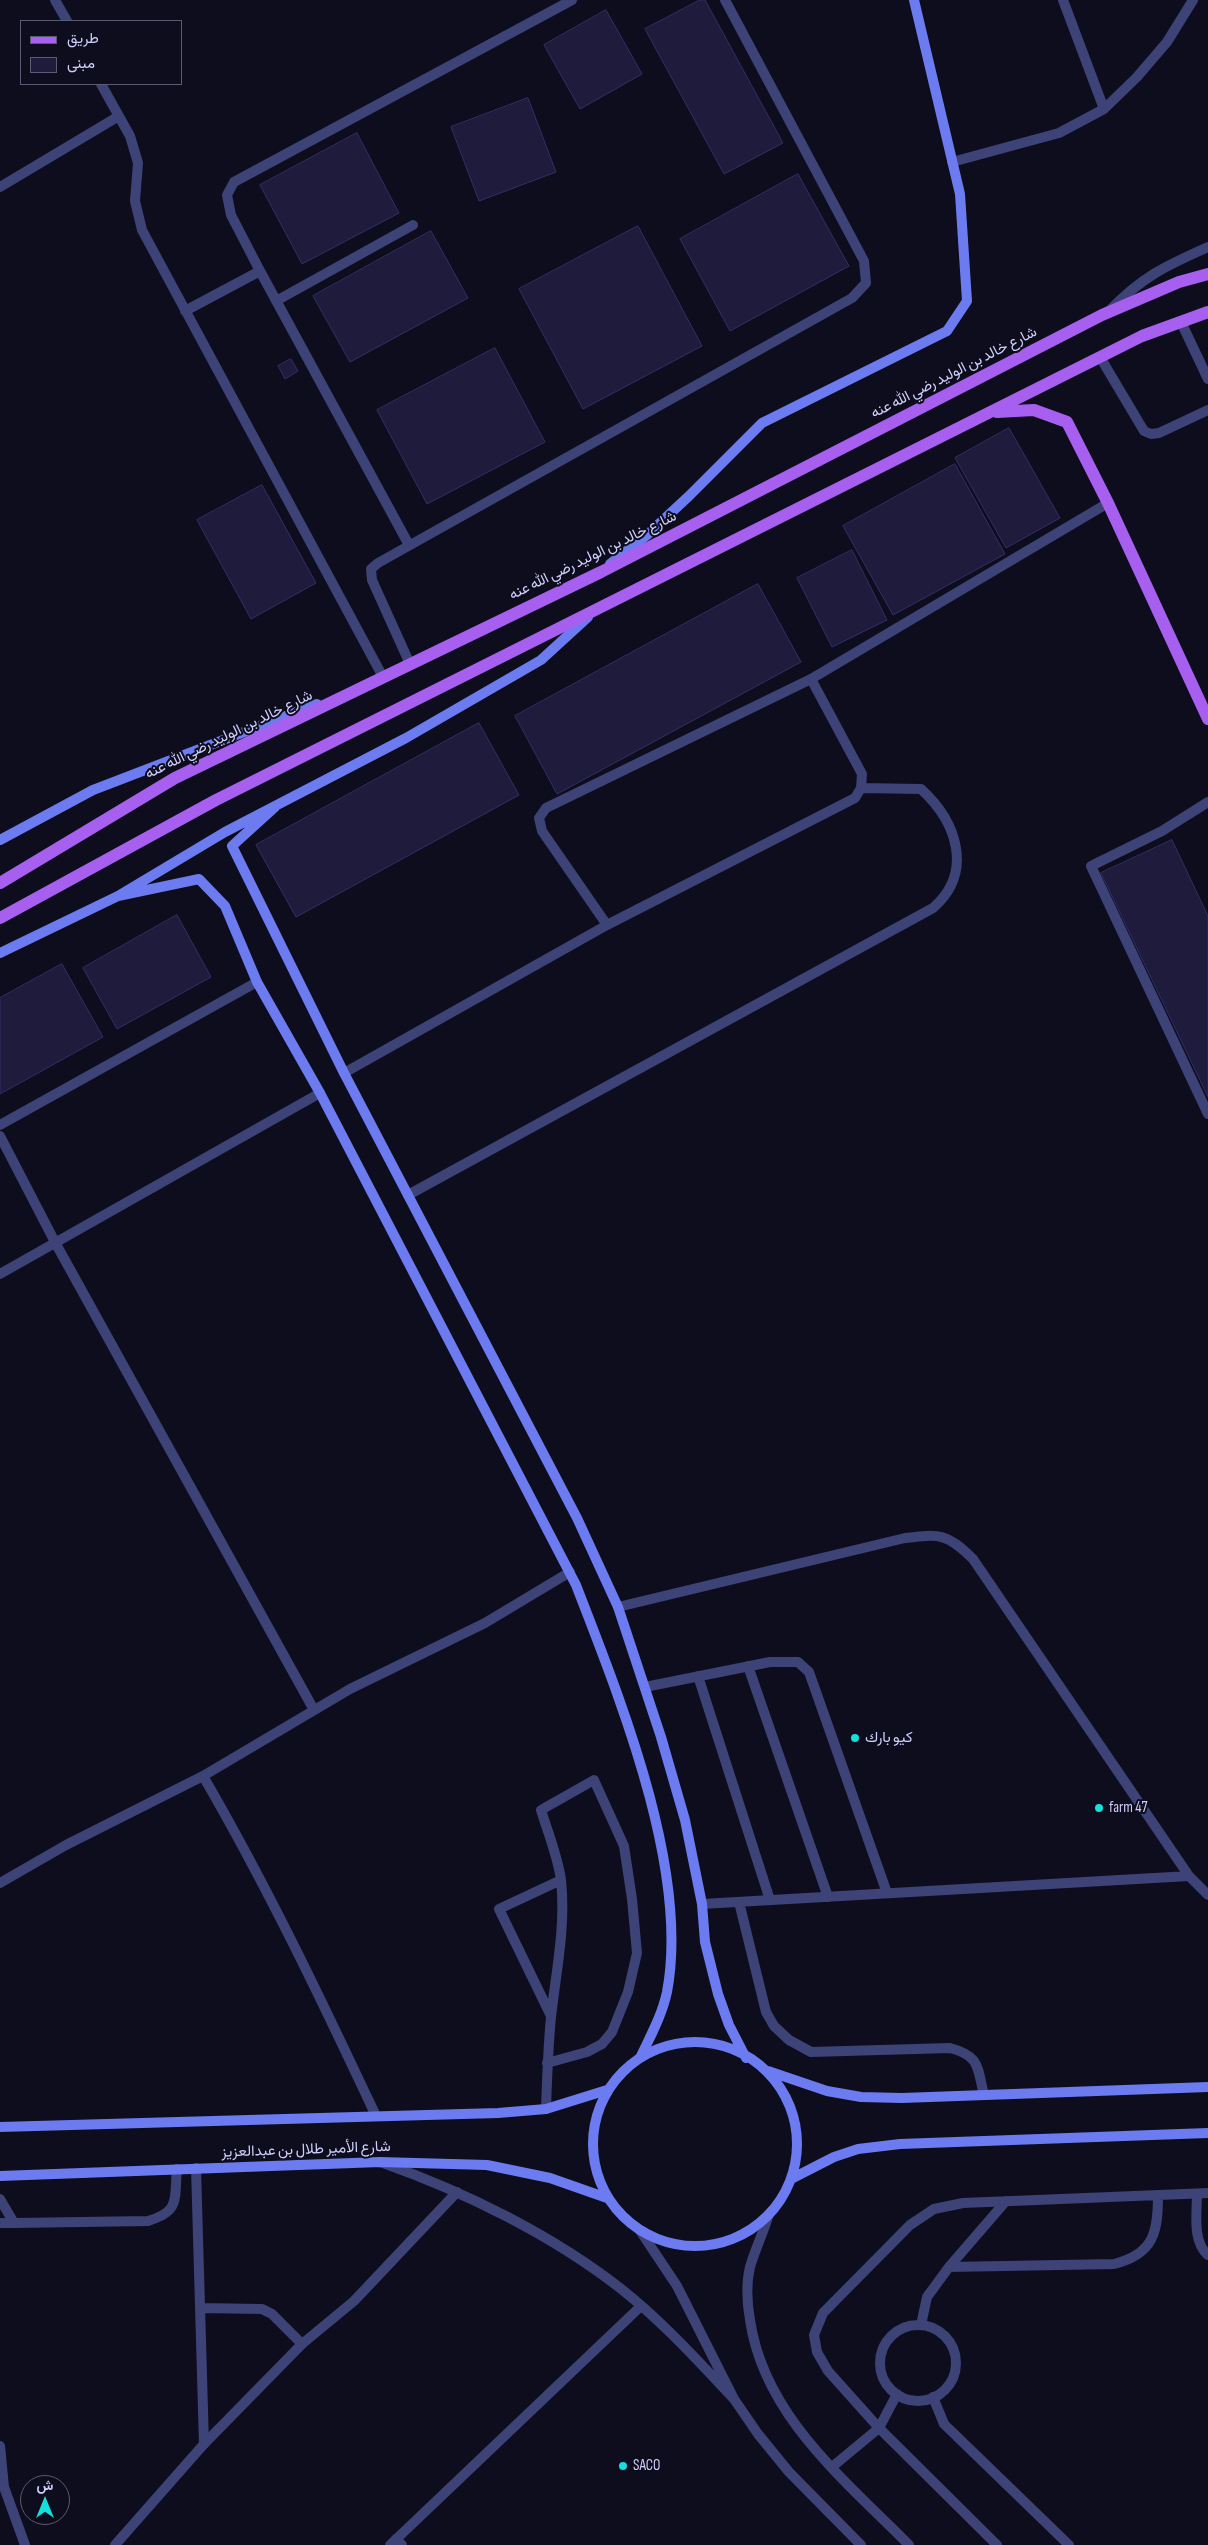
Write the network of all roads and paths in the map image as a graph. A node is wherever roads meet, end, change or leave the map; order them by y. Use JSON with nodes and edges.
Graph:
{"nodes":[{"id":1,"x":55,"y":0,"type":"edge"},
{"id":2,"x":572,"y":0,"type":"edge"},
{"id":3,"x":725,"y":0,"type":"edge"},
{"id":4,"x":914,"y":0,"type":"edge"},
{"id":5,"x":1063,"y":0,"type":"edge"},
{"id":6,"x":1193,"y":0,"type":"edge"},
{"id":7,"x":66,"y":20,"type":"edge"},
{"id":8,"x":102,"y":85,"type":"edge"},
{"id":9,"x":1104,"y":109,"type":"junction"},
{"id":10,"x":119,"y":116,"type":"junction"},
{"id":11,"x":952,"y":162,"type":"junction"},
{"id":12,"x":0,"y":187,"type":"edge"},
{"id":13,"x":414,"y":225,"type":"dead end"},
{"id":14,"x":1208,"y":247,"type":"edge"},
{"id":15,"x":260,"y":271,"type":"junction"},
{"id":16,"x":1208,"y":274,"type":"edge"},
{"id":17,"x":276,"y":301,"type":"junction"},
{"id":18,"x":185,"y":311,"type":"junction"},
{"id":19,"x":1208,"y":312,"type":"edge"},
{"id":20,"x":1107,"y":313,"type":"junction"},
{"id":21,"x":1181,"y":322,"type":"junction"},
{"id":22,"x":1100,"y":357,"type":"junction"},
{"id":23,"x":1208,"y":378,"type":"edge"},
{"id":24,"x":1208,"y":410,"type":"edge"},
{"id":25,"x":992,"y":413,"type":"junction"},
{"id":26,"x":1108,"y":503,"type":"junction"},
{"id":27,"x":409,"y":545,"type":"junction"},
{"id":28,"x":601,"y":572,"type":"junction"},
{"id":29,"x":593,"y":612,"type":"junction"},
{"id":30,"x":410,"y":664,"type":"junction"},
{"id":31,"x":379,"y":679,"type":"junction"},
{"id":32,"x":811,"y":679,"type":"junction"},
{"id":33,"x":1208,"y":719,"type":"edge"},
{"id":34,"x":861,"y":788,"type":"junction"},
{"id":35,"x":1208,"y":802,"type":"edge"},
{"id":36,"x":275,"y":807,"type":"junction"},
{"id":37,"x":0,"y":840,"type":"edge"},
{"id":38,"x":0,"y":884,"type":"edge"},
{"id":39,"x":118,"y":896,"type":"junction"},
{"id":40,"x":0,"y":918,"type":"edge"},
{"id":41,"x":607,"y":925,"type":"junction"},
{"id":42,"x":0,"y":953,"type":"edge"},
{"id":43,"x":257,"y":982,"type":"junction"},
{"id":44,"x":344,"y":1073,"type":"junction"},
{"id":45,"x":320,"y":1093,"type":"junction"},
{"id":46,"x":1208,"y":1114,"type":"edge"},
{"id":47,"x":0,"y":1124,"type":"edge"},
{"id":48,"x":0,"y":1136,"type":"edge"},
{"id":49,"x":408,"y":1195,"type":"junction"},
{"id":50,"x":56,"y":1244,"type":"junction"},
{"id":51,"x":0,"y":1274,"type":"edge"},
{"id":52,"x":570,"y":1572,"type":"junction"},
{"id":53,"x":618,"y":1607,"type":"junction"},
{"id":54,"x":748,"y":1666,"type":"junction"},
{"id":55,"x":698,"y":1676,"type":"junction"},
{"id":56,"x":645,"y":1687,"type":"junction"},
{"id":57,"x":314,"y":1710,"type":"junction"},
{"id":58,"x":203,"y":1776,"type":"junction"},
{"id":59,"x":1188,"y":1876,"type":"junction"},
{"id":60,"x":561,"y":1880,"type":"junction"},
{"id":61,"x":0,"y":1883,"type":"edge"},
{"id":62,"x":887,"y":1893,"type":"junction"},
{"id":63,"x":1208,"y":1895,"type":"edge"},
{"id":64,"x":828,"y":1897,"type":"junction"},
{"id":65,"x":770,"y":1900,"type":"junction"},
{"id":66,"x":739,"y":1902,"type":"junction"},
{"id":67,"x":702,"y":1904,"type":"junction"},
{"id":68,"x":551,"y":2017,"type":"junction"},
{"id":69,"x":641,"y":2056,"type":"junction"},
{"id":70,"x":746,"y":2058,"type":"junction"},
{"id":71,"x":547,"y":2063,"type":"junction"},
{"id":72,"x":768,"y":2071,"type":"junction"},
{"id":73,"x":1208,"y":2087,"type":"edge"},
{"id":74,"x":607,"y":2090,"type":"junction"},
{"id":75,"x":984,"y":2096,"type":"junction"},
{"id":76,"x":546,"y":2109,"type":"junction"},
{"id":77,"x":376,"y":2116,"type":"junction"},
{"id":78,"x":0,"y":2127,"type":"edge"},
{"id":79,"x":1208,"y":2133,"type":"edge"},
{"id":80,"x":380,"y":2162,"type":"junction"},
{"id":81,"x":196,"y":2168,"type":"junction"},
{"id":82,"x":177,"y":2169,"type":"junction"},
{"id":83,"x":0,"y":2176,"type":"edge"},
{"id":84,"x":791,"y":2179,"type":"junction"},
{"id":85,"x":457,"y":2192,"type":"junction"},
{"id":86,"x":1208,"y":2193,"type":"edge"},
{"id":87,"x":1197,"y":2194,"type":"junction"},
{"id":88,"x":1158,"y":2195,"type":"junction"},
{"id":89,"x":607,"y":2198,"type":"junction"},
{"id":90,"x":0,"y":2199,"type":"edge"},
{"id":91,"x":1006,"y":2201,"type":"junction"},
{"id":92,"x":768,"y":2217,"type":"junction"},
{"id":93,"x":14,"y":2222,"type":"junction"},
{"id":94,"x":0,"y":2224,"type":"edge"},
{"id":95,"x":641,"y":2232,"type":"junction"},
{"id":96,"x":1208,"y":2255,"type":"edge"},
{"id":97,"x":949,"y":2267,"type":"junction"},
{"id":98,"x":641,"y":2306,"type":"junction"},
{"id":99,"x":200,"y":2308,"type":"junction"},
{"id":100,"x":921,"y":2325,"type":"junction"},
{"id":101,"x":302,"y":2344,"type":"junction"},
{"id":102,"x":897,"y":2394,"type":"junction"},
{"id":103,"x":933,"y":2397,"type":"junction"},
{"id":104,"x":734,"y":2400,"type":"junction"},
{"id":105,"x":879,"y":2428,"type":"junction"},
{"id":106,"x":204,"y":2444,"type":"junction"},
{"id":107,"x":0,"y":2446,"type":"edge"},
{"id":108,"x":832,"y":2467,"type":"junction"},
{"id":109,"x":2,"y":2487,"type":"edge"},
{"id":110,"x":396,"y":2543,"type":"edge"},
{"id":111,"x":25,"y":2545,"type":"edge"},
{"id":112,"x":115,"y":2545,"type":"edge"},
{"id":113,"x":861,"y":2545,"type":"edge"},
{"id":114,"x":910,"y":2545,"type":"edge"},
{"id":115,"x":997,"y":2545,"type":"edge"},
{"id":116,"x":1070,"y":2545,"type":"edge"}],
"edges":[{"from":1,"to":7,"type":"street"},
{"from":2,"to":15,"type":"street"},
{"from":3,"to":27,"type":"street"},
{"from":4,"to":11,"type":"street"},
{"from":5,"to":9,"type":"street"},
{"from":6,"to":9,"type":"street"},
{"from":8,"to":10,"type":"street"},
{"from":9,"to":11,"type":"street"},
{"from":10,"to":12,"type":"street"},
{"from":10,"to":18,"type":"street"},
{"from":11,"to":28,"type":"street"},
{"from":13,"to":17,"type":"street"},
{"from":14,"to":20,"type":"street"},
{"from":15,"to":17,"type":"street"},
{"from":15,"to":18,"type":"street"},
{"from":16,"to":20,"type":"main road","name":"شارع خالد بن الوليد رضي الله عنه"},
{"from":17,"to":27,"type":"street"},
{"from":18,"to":31,"type":"street"},
{"from":19,"to":21,"type":"main road"},
{"from":20,"to":28,"type":"main road","name":"شارع خالد بن الوليد رضي الله عنه"},
{"from":21,"to":22,"type":"main road"},
{"from":21,"to":23,"type":"street"},
{"from":22,"to":24,"type":"street"},
{"from":22,"to":25,"type":"main road"},
{"from":25,"to":26,"type":"main road"},
{"from":25,"to":29,"type":"main road"},
{"from":26,"to":32,"type":"street"},
{"from":26,"to":33,"type":"main road"},
{"from":27,"to":30,"type":"street"},
{"from":28,"to":30,"type":"main road","name":"شارع خالد بن الوليد رضي الله عنه"},
{"from":29,"to":36,"type":"street"},
{"from":29,"to":40,"type":"main road"},
{"from":30,"to":31,"type":"main road","name":"شارع خالد بن الوليد رضي الله عنه"},
{"from":31,"to":37,"type":"street"},
{"from":31,"to":38,"type":"main road","name":"شارع خالد بن الوليد رضي الله عنه"},
{"from":32,"to":34,"type":"street"},
{"from":32,"to":41,"type":"street"},
{"from":34,"to":41,"type":"street"},
{"from":34,"to":49,"type":"street"},
{"from":35,"to":46,"type":"street"},
{"from":36,"to":39,"type":"street"},
{"from":36,"to":44,"type":"street"},
{"from":39,"to":42,"type":"street"},
{"from":39,"to":43,"type":"street"},
{"from":41,"to":44,"type":"street"},
{"from":43,"to":45,"type":"street"},
{"from":43,"to":47,"type":"street"},
{"from":44,"to":49,"type":"street"},
{"from":45,"to":50,"type":"street"},
{"from":45,"to":52,"type":"street"},
{"from":48,"to":50,"type":"street"},
{"from":49,"to":53,"type":"street"},
{"from":50,"to":51,"type":"street"},
{"from":50,"to":57,"type":"street"},
{"from":52,"to":57,"type":"street"},
{"from":52,"to":69,"type":"street"},
{"from":53,"to":56,"type":"street"},
{"from":53,"to":59,"type":"street"},
{"from":54,"to":55,"type":"street"},
{"from":54,"to":62,"type":"street"},
{"from":54,"to":64,"type":"street"},
{"from":55,"to":56,"type":"street"},
{"from":55,"to":65,"type":"street"},
{"from":56,"to":67,"type":"street"},
{"from":57,"to":58,"type":"street"},
{"from":58,"to":61,"type":"street"},
{"from":58,"to":77,"type":"street"},
{"from":59,"to":62,"type":"street"},
{"from":59,"to":63,"type":"street"},
{"from":60,"to":68,"type":"street"},
{"from":60,"to":68,"type":"street"},
{"from":60,"to":71,"type":"street"},
{"from":62,"to":64,"type":"street"},
{"from":64,"to":65,"type":"street"},
{"from":65,"to":66,"type":"street"},
{"from":66,"to":67,"type":"street"},
{"from":66,"to":75,"type":"street"},
{"from":67,"to":70,"type":"street"},
{"from":68,"to":71,"type":"street"},
{"from":69,"to":70,"type":"street"},
{"from":69,"to":74,"type":"street"},
{"from":70,"to":72,"type":"street"},
{"from":71,"to":76,"type":"street"},
{"from":72,"to":75,"type":"street"},
{"from":72,"to":84,"type":"street"},
{"from":73,"to":75,"type":"street"},
{"from":74,"to":76,"type":"street"},
{"from":74,"to":89,"type":"street"},
{"from":76,"to":77,"type":"street"},
{"from":77,"to":78,"type":"street"},
{"from":79,"to":84,"type":"street"},
{"from":80,"to":81,"type":"street","name":"شارع الأمير طلال بن عبدالعزيز"},
{"from":80,"to":85,"type":"street"},
{"from":80,"to":89,"type":"street","name":"شارع الأمير طلال بن عبدالعزيز"},
{"from":81,"to":82,"type":"street","name":"شارع الأمير طلال بن عبدالعزيز"},
{"from":81,"to":99,"type":"street"},
{"from":82,"to":83,"type":"street","name":"شارع الأمير طلال بن عبدالعزيز"},
{"from":82,"to":93,"type":"street"},
{"from":84,"to":92,"type":"street"},
{"from":85,"to":98,"type":"street"},
{"from":85,"to":101,"type":"street"},
{"from":86,"to":87,"type":"street"},
{"from":87,"to":88,"type":"street"},
{"from":87,"to":96,"type":"street"},
{"from":88,"to":91,"type":"street"},
{"from":88,"to":97,"type":"street"},
{"from":89,"to":95,"type":"street"},
{"from":90,"to":93,"type":"street"},
{"from":91,"to":97,"type":"street"},
{"from":91,"to":105,"type":"street"},
{"from":92,"to":95,"type":"street"},
{"from":92,"to":108,"type":"street"},
{"from":93,"to":94,"type":"street"},
{"from":95,"to":104,"type":"street"},
{"from":97,"to":100,"type":"street"},
{"from":98,"to":104,"type":"street"},
{"from":98,"to":110,"type":"street"},
{"from":99,"to":101,"type":"street"},
{"from":99,"to":106,"type":"street"},
{"from":100,"to":102,"type":"street"},
{"from":100,"to":103,"type":"street"},
{"from":101,"to":106,"type":"street"},
{"from":102,"to":103,"type":"street"},
{"from":102,"to":105,"type":"street"},
{"from":103,"to":116,"type":"street"},
{"from":104,"to":113,"type":"street"},
{"from":105,"to":108,"type":"street"},
{"from":105,"to":115,"type":"street"},
{"from":106,"to":112,"type":"street"},
{"from":107,"to":109,"type":"street"},
{"from":108,"to":114,"type":"street"},
{"from":109,"to":111,"type":"street"}]}
